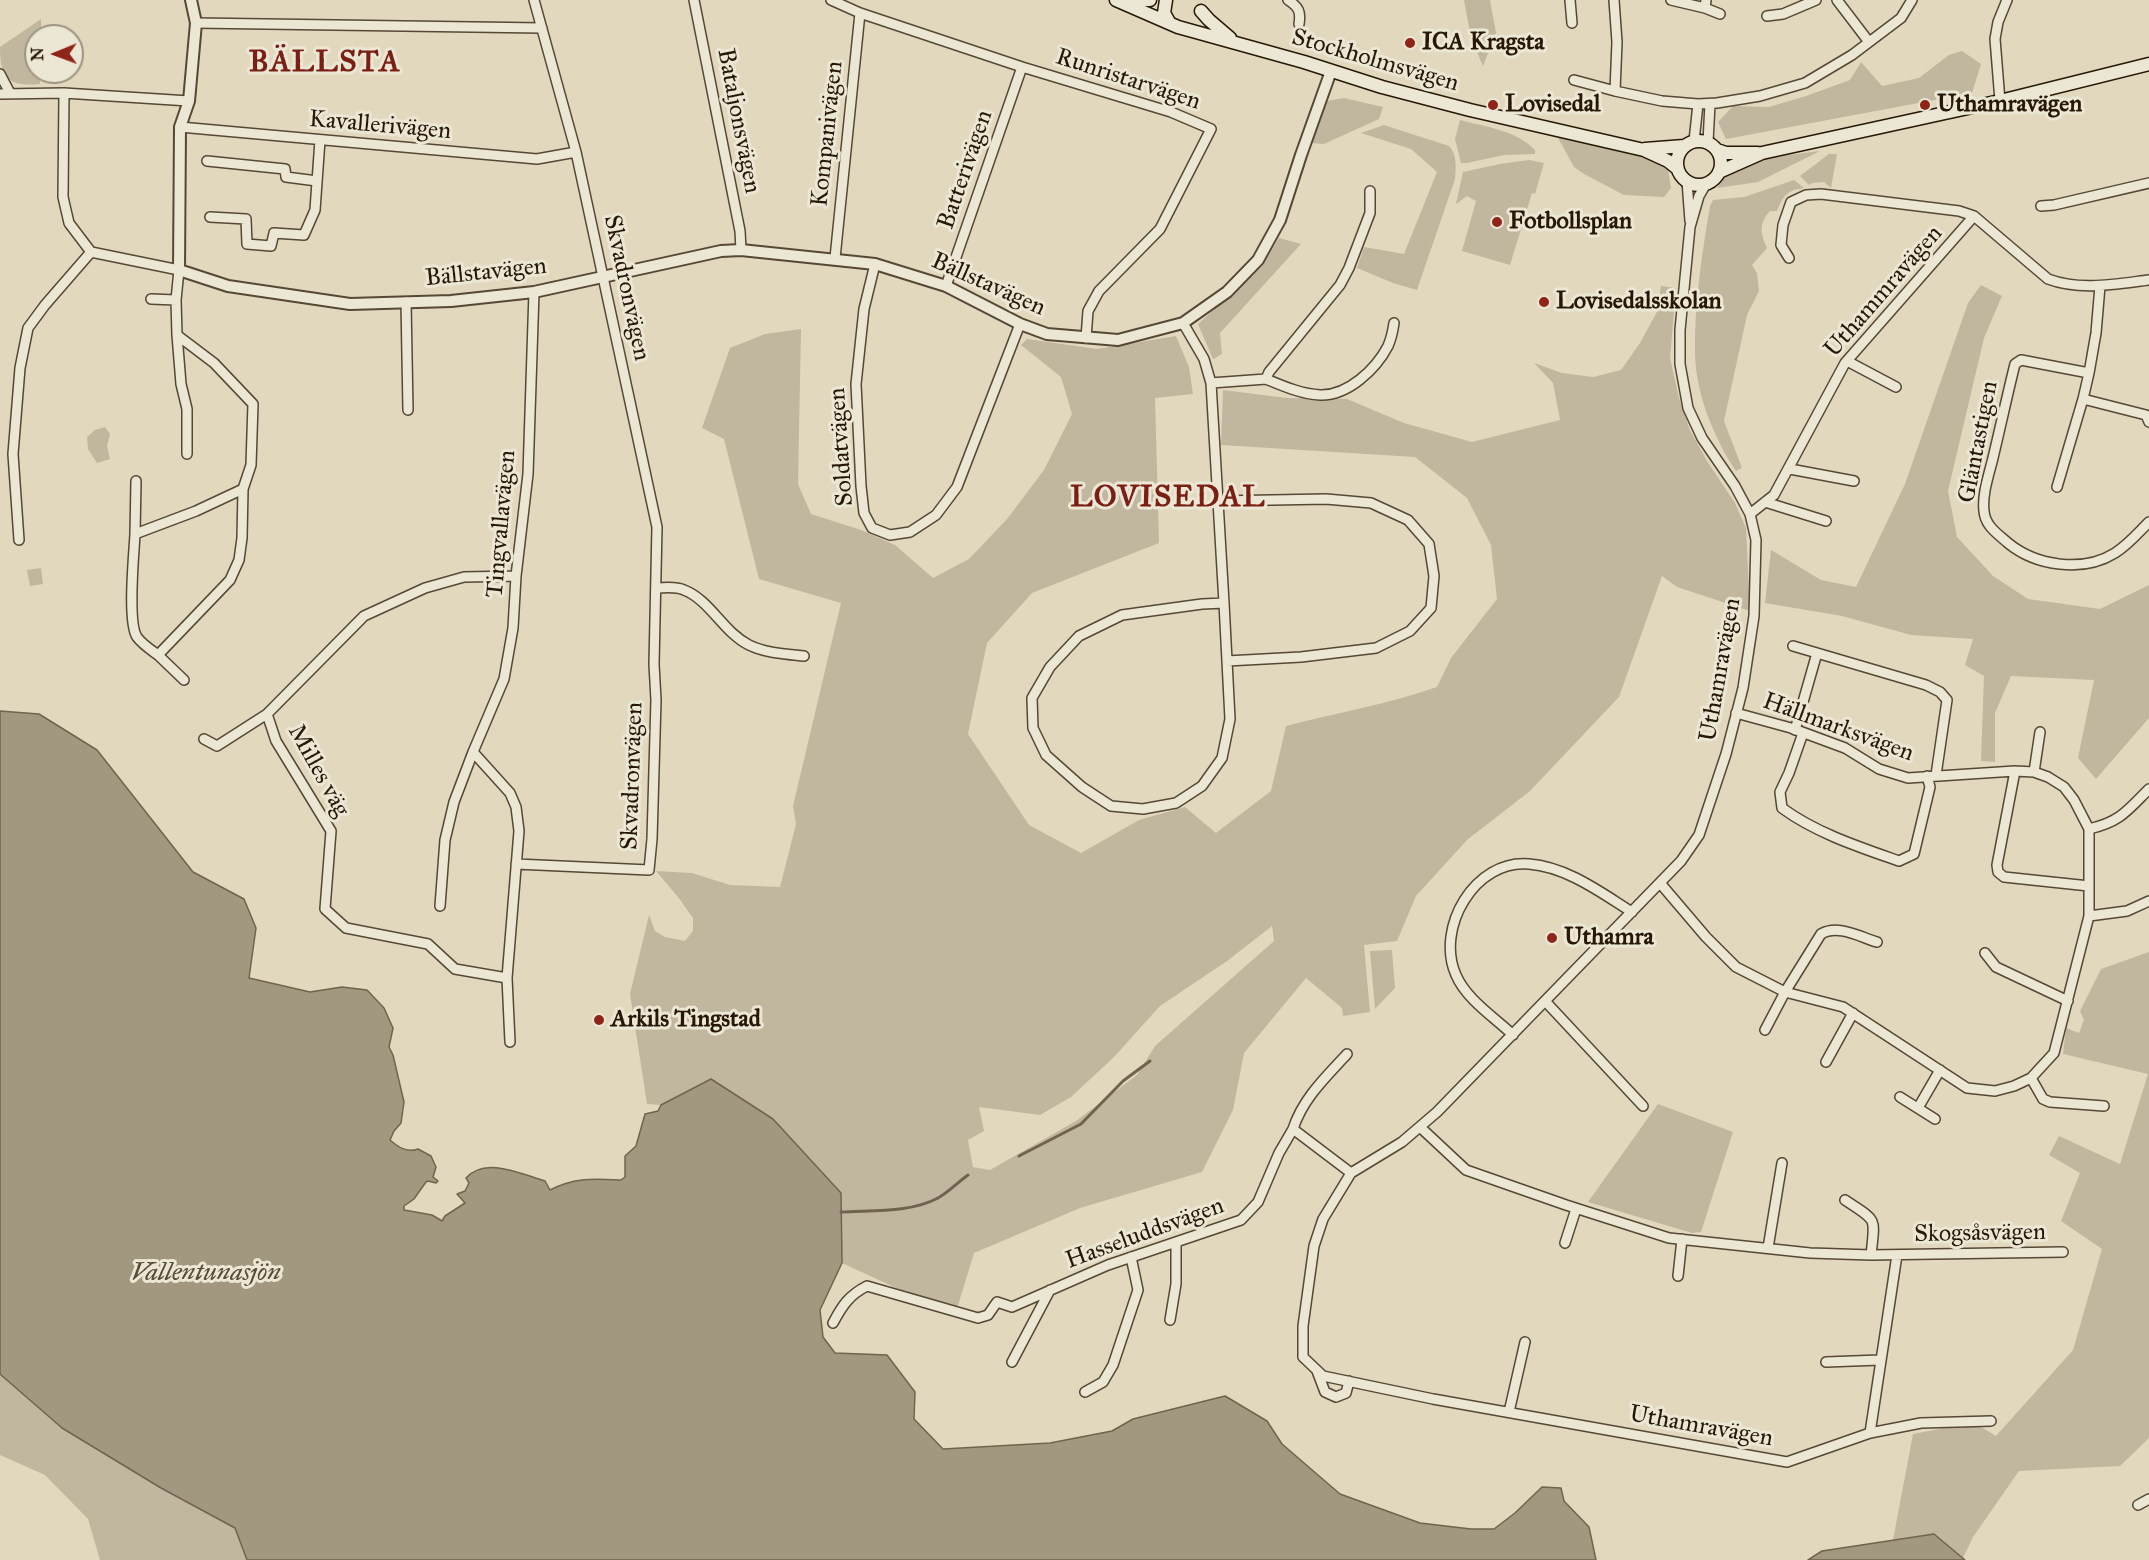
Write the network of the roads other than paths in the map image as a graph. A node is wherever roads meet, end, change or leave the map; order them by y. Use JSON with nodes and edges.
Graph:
{"nodes":[{"id":1,"x":190,"y":0,"type":"edge"},
{"id":2,"x":534,"y":0,"type":"edge"},
{"id":3,"x":694,"y":0,"type":"edge"},
{"id":4,"x":831,"y":0,"type":"edge"},
{"id":5,"x":1116,"y":0,"type":"edge"},
{"id":6,"x":1128,"y":0,"type":"edge"},
{"id":7,"x":1150,"y":0,"type":"edge"},
{"id":8,"x":1166,"y":0,"type":"edge"},
{"id":9,"x":1288,"y":0,"type":"edge"},
{"id":10,"x":1570,"y":0,"type":"edge"},
{"id":11,"x":1614,"y":0,"type":"edge"},
{"id":12,"x":1671,"y":0,"type":"edge"},
{"id":13,"x":1816,"y":0,"type":"edge"},
{"id":14,"x":1837,"y":0,"type":"edge"},
{"id":15,"x":1912,"y":0,"type":"edge"},
{"id":16,"x":2007,"y":0,"type":"edge"},
{"id":17,"x":1706,"y":4,"type":"edge"},
{"id":18,"x":1200,"y":5,"type":"edge"},
{"id":19,"x":860,"y":13,"type":"junction"},
{"id":20,"x":1720,"y":14,"type":"dead end"},
{"id":21,"x":1767,"y":16,"type":"dead end"},
{"id":22,"x":1169,"y":22,"type":"junction"},
{"id":23,"x":196,"y":23,"type":"junction"},
{"id":24,"x":1572,"y":23,"type":"dead end"},
{"id":25,"x":1299,"y":24,"type":"dead end"},
{"id":26,"x":1185,"y":27,"type":"junction"},
{"id":27,"x":542,"y":28,"type":"junction"},
{"id":28,"x":1869,"y":42,"type":"junction"},
{"id":29,"x":1236,"y":43,"type":"junction"},
{"id":30,"x":2149,"y":64,"type":"edge"},
{"id":31,"x":1022,"y":67,"type":"junction"},
{"id":32,"x":1331,"y":71,"type":"junction"},
{"id":33,"x":0,"y":74,"type":"edge"},
{"id":34,"x":1574,"y":80,"type":"dead end"},
{"id":35,"x":1615,"y":91,"type":"junction"},
{"id":36,"x":10,"y":93,"type":"junction"},
{"id":37,"x":64,"y":93,"type":"junction"},
{"id":38,"x":0,"y":94,"type":"edge"},
{"id":39,"x":189,"y":101,"type":"junction"},
{"id":40,"x":2000,"y":102,"type":"junction"},
{"id":41,"x":1698,"y":104,"type":"junction"},
{"id":42,"x":1710,"y":104,"type":"junction"},
{"id":43,"x":180,"y":127,"type":"junction"},
{"id":44,"x":320,"y":140,"type":"junction"},
{"id":45,"x":1689,"y":144,"type":"junction"},
{"id":46,"x":1713,"y":146,"type":"junction"},
{"id":47,"x":1644,"y":150,"type":"junction"},
{"id":48,"x":576,"y":152,"type":"junction"},
{"id":49,"x":1762,"y":153,"type":"junction"},
{"id":50,"x":207,"y":161,"type":"dead end"},
{"id":51,"x":1678,"y":169,"type":"junction"},
{"id":52,"x":1719,"y":172,"type":"junction"},
{"id":53,"x":317,"y":181,"type":"junction"},
{"id":54,"x":1687,"y":181,"type":"junction"},
{"id":55,"x":2149,"y":183,"type":"edge"},
{"id":56,"x":1706,"y":184,"type":"junction"},
{"id":57,"x":1370,"y":191,"type":"dead end"},
{"id":58,"x":2041,"y":206,"type":"dead end"},
{"id":59,"x":1974,"y":216,"type":"junction"},
{"id":60,"x":210,"y":217,"type":"dead end"},
{"id":61,"x":1690,"y":227,"type":"junction"},
{"id":62,"x":741,"y":250,"type":"junction"},
{"id":63,"x":91,"y":252,"type":"junction"},
{"id":64,"x":836,"y":258,"type":"junction"},
{"id":65,"x":1789,"y":258,"type":"dead end"},
{"id":66,"x":875,"y":264,"type":"junction"},
{"id":67,"x":179,"y":270,"type":"junction"},
{"id":68,"x":604,"y":276,"type":"junction"},
{"id":69,"x":2149,"y":280,"type":"edge"},
{"id":70,"x":946,"y":286,"type":"junction"},
{"id":71,"x":2100,"y":286,"type":"junction"},
{"id":72,"x":534,"y":292,"type":"junction"},
{"id":73,"x":151,"y":299,"type":"dead end"},
{"id":74,"x":176,"y":300,"type":"junction"},
{"id":75,"x":406,"y":302,"type":"junction"},
{"id":76,"x":1183,"y":323,"type":"junction"},
{"id":77,"x":1394,"y":323,"type":"dead end"},
{"id":78,"x":1020,"y":324,"type":"junction"},
{"id":79,"x":177,"y":335,"type":"junction"},
{"id":80,"x":1086,"y":338,"type":"junction"},
{"id":81,"x":1847,"y":361,"type":"junction"},
{"id":82,"x":2089,"y":373,"type":"junction"},
{"id":83,"x":1266,"y":379,"type":"junction"},
{"id":84,"x":1211,"y":383,"type":"junction"},
{"id":85,"x":1896,"y":387,"type":"dead end"},
{"id":86,"x":2083,"y":399,"type":"junction"},
{"id":87,"x":408,"y":410,"type":"dead end"},
{"id":88,"x":2149,"y":422,"type":"edge"},
{"id":89,"x":187,"y":454,"type":"dead end"},
{"id":90,"x":1790,"y":469,"type":"junction"},
{"id":91,"x":136,"y":481,"type":"dead end"},
{"id":92,"x":1854,"y":481,"type":"dead end"},
{"id":93,"x":2057,"y":487,"type":"dead end"},
{"id":94,"x":243,"y":489,"type":"junction"},
{"id":95,"x":1218,"y":501,"type":"junction"},
{"id":96,"x":1765,"y":502,"type":"junction"},
{"id":97,"x":1750,"y":514,"type":"junction"},
{"id":98,"x":1826,"y":521,"type":"dead end"},
{"id":99,"x":2149,"y":522,"type":"edge"},
{"id":100,"x":135,"y":534,"type":"junction"},
{"id":101,"x":19,"y":540,"type":"dead end"},
{"id":102,"x":516,"y":576,"type":"junction"},
{"id":103,"x":656,"y":588,"type":"junction"},
{"id":104,"x":1224,"y":603,"type":"junction"},
{"id":105,"x":1793,"y":646,"type":"dead end"},
{"id":106,"x":1817,"y":653,"type":"junction"},
{"id":107,"x":158,"y":655,"type":"junction"},
{"id":108,"x":804,"y":656,"type":"dead end"},
{"id":109,"x":1227,"y":661,"type":"junction"},
{"id":110,"x":184,"y":680,"type":"dead end"},
{"id":111,"x":1736,"y":713,"type":"junction"},
{"id":112,"x":267,"y":714,"type":"junction"},
{"id":113,"x":1799,"y":731,"type":"junction"},
{"id":114,"x":2040,"y":732,"type":"dead end"},
{"id":115,"x":204,"y":739,"type":"dead end"},
{"id":116,"x":473,"y":752,"type":"junction"},
{"id":117,"x":2015,"y":771,"type":"junction"},
{"id":118,"x":2034,"y":772,"type":"junction"},
{"id":119,"x":1931,"y":776,"type":"junction"},
{"id":120,"x":2149,"y":789,"type":"edge"},
{"id":121,"x":2089,"y":830,"type":"junction"},
{"id":122,"x":516,"y":864,"type":"junction"},
{"id":123,"x":1660,"y":883,"type":"junction"},
{"id":124,"x":2090,"y":886,"type":"junction"},
{"id":125,"x":2149,"y":901,"type":"edge"},
{"id":126,"x":440,"y":906,"type":"dead end"},
{"id":127,"x":1632,"y":912,"type":"junction"},
{"id":128,"x":2089,"y":916,"type":"junction"},
{"id":129,"x":1877,"y":942,"type":"dead end"},
{"id":130,"x":1985,"y":954,"type":"dead end"},
{"id":131,"x":507,"y":978,"type":"junction"},
{"id":132,"x":1785,"y":992,"type":"junction"},
{"id":133,"x":1545,"y":1001,"type":"junction"},
{"id":134,"x":2068,"y":1001,"type":"junction"},
{"id":135,"x":1853,"y":1013,"type":"junction"},
{"id":136,"x":1765,"y":1030,"type":"dead end"},
{"id":137,"x":1512,"y":1035,"type":"junction"},
{"id":138,"x":510,"y":1042,"type":"dead end"},
{"id":139,"x":1347,"y":1054,"type":"dead end"},
{"id":140,"x":1826,"y":1062,"type":"dead end"},
{"id":141,"x":1940,"y":1070,"type":"junction"},
{"id":142,"x":2031,"y":1078,"type":"junction"},
{"id":143,"x":1900,"y":1097,"type":"dead end"},
{"id":144,"x":1643,"y":1106,"type":"dead end"},
{"id":145,"x":2104,"y":1106,"type":"dead end"},
{"id":146,"x":1918,"y":1108,"type":"junction"},
{"id":147,"x":1935,"y":1119,"type":"dead end"},
{"id":148,"x":1420,"y":1127,"type":"junction"},
{"id":149,"x":1293,"y":1129,"type":"junction"},
{"id":150,"x":1782,"y":1163,"type":"dead end"},
{"id":151,"x":1351,"y":1173,"type":"junction"},
{"id":152,"x":1845,"y":1200,"type":"dead end"},
{"id":153,"x":1576,"y":1209,"type":"junction"},
{"id":154,"x":1682,"y":1239,"type":"junction"},
{"id":155,"x":1176,"y":1242,"type":"junction"},
{"id":156,"x":1564,"y":1243,"type":"dead end"},
{"id":157,"x":1768,"y":1248,"type":"junction"},
{"id":158,"x":2063,"y":1252,"type":"dead end"},
{"id":159,"x":1871,"y":1255,"type":"junction"},
{"id":160,"x":1897,"y":1256,"type":"junction"},
{"id":161,"x":1131,"y":1257,"type":"junction"},
{"id":162,"x":1678,"y":1276,"type":"dead end"},
{"id":163,"x":1050,"y":1290,"type":"junction"},
{"id":164,"x":1170,"y":1320,"type":"dead end"},
{"id":165,"x":833,"y":1323,"type":"dead end"},
{"id":166,"x":1525,"y":1342,"type":"dead end"},
{"id":167,"x":1880,"y":1360,"type":"junction"},
{"id":168,"x":1012,"y":1362,"type":"dead end"},
{"id":169,"x":1826,"y":1362,"type":"dead end"},
{"id":170,"x":1316,"y":1369,"type":"junction"},
{"id":171,"x":1349,"y":1381,"type":"junction"},
{"id":172,"x":1085,"y":1392,"type":"dead end"},
{"id":173,"x":1509,"y":1412,"type":"junction"},
{"id":174,"x":1991,"y":1421,"type":"dead end"},
{"id":175,"x":1870,"y":1432,"type":"junction"},
{"id":176,"x":2149,"y":1499,"type":"edge"},
{"id":177,"x":2139,"y":1504,"type":"dead end"}],
"edges":[{"from":1,"to":23,"type":"street"},
{"from":2,"to":27,"type":"street","name":"Skvadronvägen"},
{"from":3,"to":62,"type":"street","name":"Bataljonsvägen"},
{"from":4,"to":19,"type":"street","name":"Runristarvägen"},
{"from":5,"to":22,"type":"main road"},
{"from":6,"to":7,"type":"main road"},
{"from":8,"to":22,"type":"main road"},
{"from":9,"to":25,"type":"street"},
{"from":10,"to":24,"type":"street"},
{"from":11,"to":35,"type":"street"},
{"from":12,"to":17,"type":"street"},
{"from":13,"to":21,"type":"street"},
{"from":14,"to":28,"type":"street"},
{"from":15,"to":28,"type":"street"},
{"from":16,"to":40,"type":"street"},
{"from":17,"to":20,"type":"street"},
{"from":18,"to":26,"type":"main road"},
{"from":18,"to":29,"type":"main road","name":"Stockholmsvägen"},
{"from":19,"to":31,"type":"street","name":"Runristarvägen"},
{"from":19,"to":64,"type":"street","name":"Kompanivägen"},
{"from":22,"to":26,"type":"main road","name":"Stockholmsvägen"},
{"from":23,"to":27,"type":"street"},
{"from":23,"to":39,"type":"street"},
{"from":26,"to":29,"type":"main road","name":"Stockholmsvägen"},
{"from":27,"to":48,"type":"street","name":"Skvadronvägen"},
{"from":28,"to":42,"type":"street"},
{"from":29,"to":32,"type":"main road","name":"Stockholmsvägen"},
{"from":30,"to":40,"type":"main road"},
{"from":31,"to":70,"type":"street","name":"Batterivägen"},
{"from":31,"to":80,"type":"street","name":"Runristarvägen"},
{"from":32,"to":47,"type":"main road","name":"Stockholmsvägen"},
{"from":32,"to":76,"type":"street","name":"Bällstavägen"},
{"from":33,"to":36,"type":"street"},
{"from":34,"to":35,"type":"street"},
{"from":35,"to":41,"type":"street"},
{"from":36,"to":37,"type":"street"},
{"from":36,"to":38,"type":"street"},
{"from":37,"to":39,"type":"street"},
{"from":37,"to":63,"type":"street"},
{"from":39,"to":43,"type":"street"},
{"from":40,"to":49,"type":"main road"},
{"from":41,"to":42,"type":"street"},
{"from":41,"to":45,"type":"street"},
{"from":42,"to":46,"type":"street"},
{"from":43,"to":44,"type":"street","name":"Kavallerivägen"},
{"from":43,"to":67,"type":"street"},
{"from":44,"to":48,"type":"street","name":"Kavallerivägen"},
{"from":44,"to":53,"type":"street"},
{"from":45,"to":46,"type":"main road"},
{"from":45,"to":47,"type":"main road","name":"Stockholmsvägen"},
{"from":45,"to":51,"type":"main road"},
{"from":46,"to":49,"type":"main road"},
{"from":46,"to":52,"type":"main road"},
{"from":47,"to":51,"type":"main road","name":"Stockholmsvägen"},
{"from":48,"to":68,"type":"street","name":"Skvadronvägen"},
{"from":49,"to":52,"type":"main road"},
{"from":50,"to":53,"type":"street"},
{"from":51,"to":54,"type":"main road"},
{"from":52,"to":56,"type":"main road"},
{"from":53,"to":60,"type":"street"},
{"from":54,"to":56,"type":"main road"},
{"from":54,"to":61,"type":"street","name":"Uthamravägen"},
{"from":55,"to":58,"type":"street"},
{"from":56,"to":61,"type":"street","name":"Uthamravägen"},
{"from":57,"to":83,"type":"street"},
{"from":59,"to":65,"type":"street"},
{"from":59,"to":71,"type":"street"},
{"from":59,"to":81,"type":"street","name":"Uthammravägen"},
{"from":61,"to":97,"type":"street","name":"Uthamravägen"},
{"from":62,"to":64,"type":"street","name":"Bällstavägen"},
{"from":62,"to":68,"type":"street","name":"Bällstavägen"},
{"from":63,"to":67,"type":"street"},
{"from":63,"to":101,"type":"street"},
{"from":64,"to":66,"type":"street","name":"Bällstavägen"},
{"from":66,"to":70,"type":"street","name":"Bällstavägen"},
{"from":66,"to":78,"type":"street","name":"Soldatvägen"},
{"from":67,"to":74,"type":"street"},
{"from":67,"to":75,"type":"street","name":"Bällstavägen"},
{"from":68,"to":72,"type":"street","name":"Bällstavägen"},
{"from":68,"to":103,"type":"street","name":"Skvadronvägen"},
{"from":69,"to":71,"type":"street"},
{"from":70,"to":78,"type":"street","name":"Bällstavägen"},
{"from":71,"to":82,"type":"street"},
{"from":72,"to":75,"type":"street","name":"Bällstavägen"},
{"from":72,"to":102,"type":"street","name":"Tingvallavägen"},
{"from":73,"to":74,"type":"street"},
{"from":74,"to":79,"type":"street"},
{"from":75,"to":87,"type":"street","name":"Bällstavägen"},
{"from":76,"to":80,"type":"street","name":"Bällstavägen"},
{"from":76,"to":84,"type":"street"},
{"from":77,"to":83,"type":"street"},
{"from":78,"to":80,"type":"street","name":"Bällstavägen"},
{"from":79,"to":89,"type":"street"},
{"from":79,"to":94,"type":"street"},
{"from":81,"to":85,"type":"street"},
{"from":81,"to":90,"type":"street","name":"Uthammravägen"},
{"from":82,"to":86,"type":"street"},
{"from":82,"to":99,"type":"street","name":"Gläntastigen"},
{"from":83,"to":84,"type":"street"},
{"from":84,"to":95,"type":"street"},
{"from":86,"to":88,"type":"street"},
{"from":86,"to":93,"type":"street"},
{"from":90,"to":92,"type":"street"},
{"from":90,"to":96,"type":"street","name":"Uthammravägen"},
{"from":91,"to":100,"type":"street"},
{"from":94,"to":100,"type":"street"},
{"from":94,"to":107,"type":"street"},
{"from":95,"to":104,"type":"street"},
{"from":95,"to":109,"type":"street"},
{"from":96,"to":97,"type":"street","name":"Uthammravägen"},
{"from":96,"to":98,"type":"street"},
{"from":97,"to":111,"type":"street","name":"Uthamravägen"},
{"from":100,"to":107,"type":"street"},
{"from":102,"to":112,"type":"street","name":"Milles väg"},
{"from":102,"to":116,"type":"street","name":"Tingvallavägen"},
{"from":103,"to":108,"type":"street"},
{"from":103,"to":122,"type":"street","name":"Skvadronvägen"},
{"from":104,"to":109,"type":"street"},
{"from":104,"to":109,"type":"street"},
{"from":105,"to":106,"type":"street"},
{"from":106,"to":113,"type":"street"},
{"from":106,"to":119,"type":"street"},
{"from":107,"to":110,"type":"street"},
{"from":111,"to":113,"type":"street","name":"Hällmarksvägen"},
{"from":111,"to":123,"type":"street","name":"Uthamravägen"},
{"from":112,"to":115,"type":"street"},
{"from":112,"to":131,"type":"street","name":"Milles väg"},
{"from":113,"to":119,"type":"street","name":"Hällmarksvägen"},
{"from":113,"to":119,"type":"street"},
{"from":114,"to":118,"type":"street"},
{"from":116,"to":122,"type":"street"},
{"from":116,"to":126,"type":"street","name":"Tingvallavägen"},
{"from":117,"to":118,"type":"street","name":"Hällmarksvägen"},
{"from":117,"to":119,"type":"street","name":"Hällmarksvägen"},
{"from":117,"to":124,"type":"street"},
{"from":118,"to":121,"type":"street","name":"Hällmarksvägen"},
{"from":120,"to":121,"type":"street"},
{"from":121,"to":124,"type":"street","name":"Hällmarksvägen"},
{"from":122,"to":131,"type":"street"},
{"from":123,"to":127,"type":"street","name":"Uthamravägen"},
{"from":123,"to":132,"type":"street","name":"Hällmarksvägen"},
{"from":124,"to":128,"type":"street","name":"Hällmarksvägen"},
{"from":125,"to":128,"type":"street"},
{"from":127,"to":133,"type":"street","name":"Uthamravägen"},
{"from":127,"to":137,"type":"street"},
{"from":128,"to":134,"type":"street","name":"Hällmarksvägen"},
{"from":129,"to":132,"type":"street"},
{"from":130,"to":134,"type":"street"},
{"from":131,"to":138,"type":"street"},
{"from":132,"to":135,"type":"street","name":"Hällmarksvägen"},
{"from":132,"to":136,"type":"street"},
{"from":133,"to":137,"type":"street","name":"Uthamravägen"},
{"from":133,"to":144,"type":"street"},
{"from":134,"to":142,"type":"street","name":"Hällmarksvägen"},
{"from":135,"to":140,"type":"street"},
{"from":135,"to":141,"type":"street","name":"Hällmarksvägen"},
{"from":137,"to":148,"type":"street","name":"Uthamravägen"},
{"from":139,"to":149,"type":"street","name":"Hasseluddsvägen"},
{"from":141,"to":142,"type":"street","name":"Hällmarksvägen"},
{"from":141,"to":146,"type":"street"},
{"from":142,"to":145,"type":"street"},
{"from":143,"to":146,"type":"street"},
{"from":146,"to":147,"type":"street"},
{"from":148,"to":151,"type":"street","name":"Uthamravägen"},
{"from":148,"to":153,"type":"street","name":"Skogsåsvägen"},
{"from":149,"to":151,"type":"street"},
{"from":149,"to":155,"type":"street","name":"Hasseluddsvägen"},
{"from":150,"to":157,"type":"street"},
{"from":151,"to":170,"type":"street","name":"Uthamravägen"},
{"from":152,"to":159,"type":"street"},
{"from":153,"to":154,"type":"street","name":"Skogsåsvägen"},
{"from":153,"to":156,"type":"street"},
{"from":154,"to":157,"type":"street","name":"Skogsåsvägen"},
{"from":154,"to":162,"type":"street"},
{"from":155,"to":161,"type":"street","name":"Hasseluddsvägen"},
{"from":155,"to":164,"type":"street"},
{"from":157,"to":159,"type":"street","name":"Skogsåsvägen"},
{"from":158,"to":160,"type":"street","name":"Skogsåsvägen"},
{"from":159,"to":160,"type":"street","name":"Skogsåsvägen"},
{"from":160,"to":167,"type":"street","name":"Skogsåsvägen"},
{"from":161,"to":163,"type":"street","name":"Hasseluddsvägen"},
{"from":161,"to":172,"type":"street"},
{"from":163,"to":165,"type":"street","name":"Hasseluddsvägen"},
{"from":163,"to":168,"type":"street"},
{"from":166,"to":173,"type":"street"},
{"from":167,"to":169,"type":"street"},
{"from":167,"to":175,"type":"street","name":"Skogsåsvägen"},
{"from":170,"to":171,"type":"street","name":"Uthamravägen"},
{"from":170,"to":171,"type":"street","name":"Uthamravägen"},
{"from":171,"to":173,"type":"street","name":"Uthamravägen"},
{"from":173,"to":175,"type":"street","name":"Uthamravägen"},
{"from":174,"to":175,"type":"street","name":"Uthamravägen"},
{"from":176,"to":177,"type":"street"}]}
